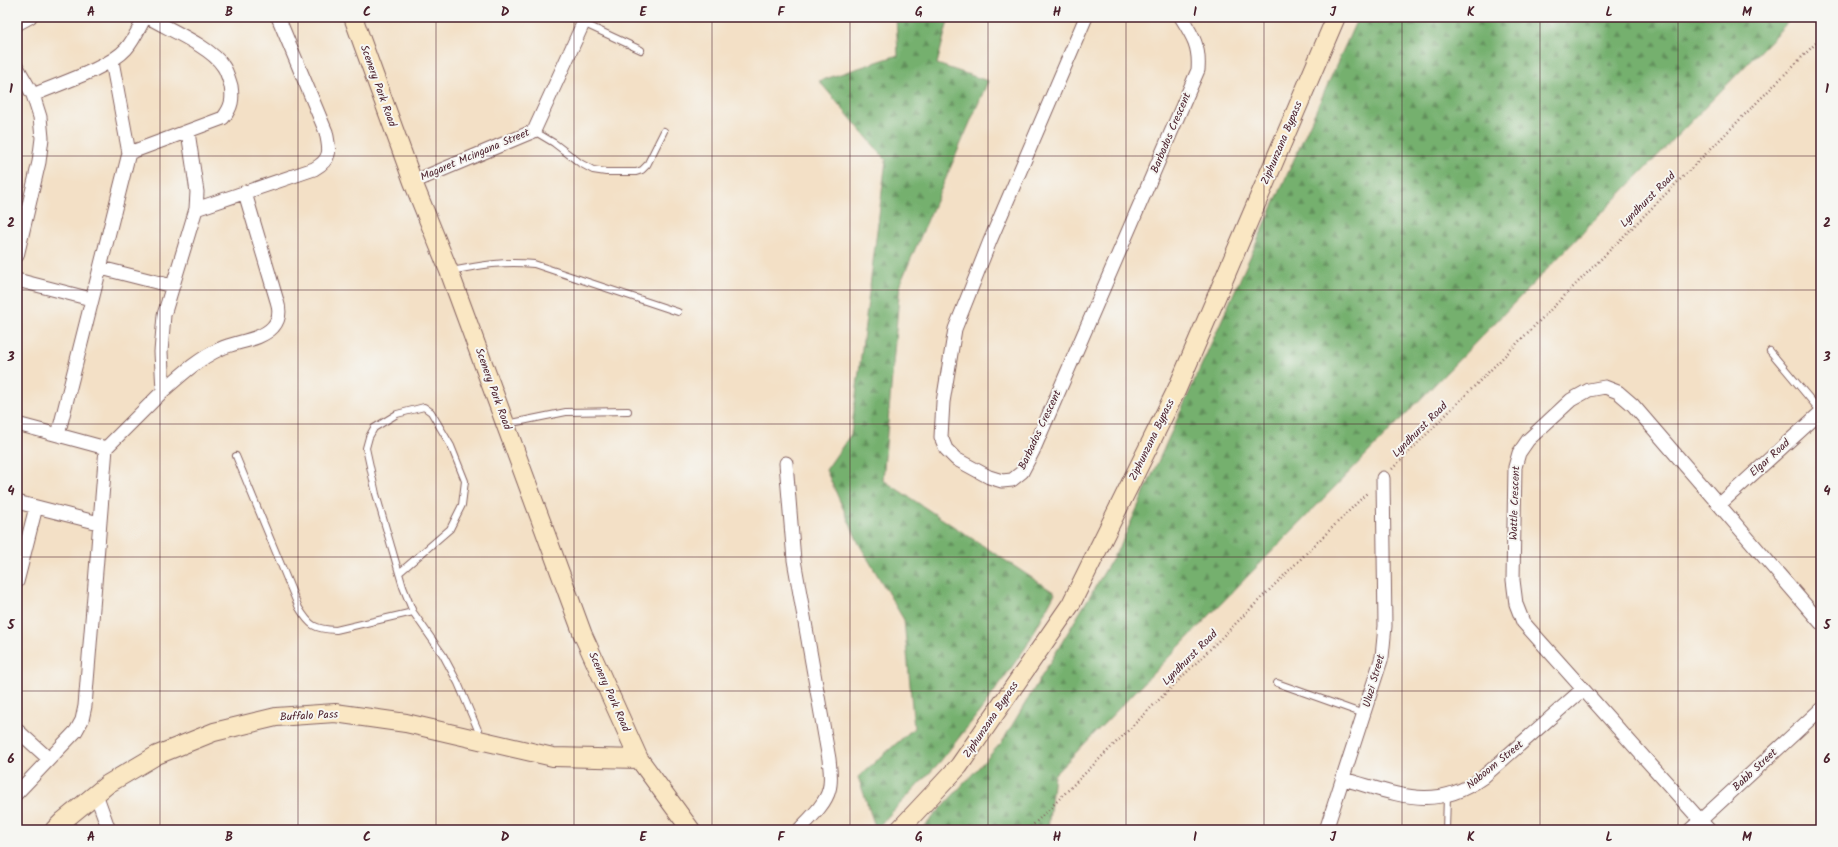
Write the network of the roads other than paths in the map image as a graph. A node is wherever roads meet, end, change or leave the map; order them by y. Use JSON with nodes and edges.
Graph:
{"nodes":[{"id":1,"x":30,"y":17,"type":"edge"},
{"id":2,"x":145,"y":17,"type":"edge"},
{"id":3,"x":148,"y":17,"type":"edge"},
{"id":4,"x":278,"y":17,"type":"edge"},
{"id":5,"x":353,"y":17,"type":"edge"},
{"id":6,"x":1086,"y":17,"type":"edge"},
{"id":7,"x":1181,"y":17,"type":"edge"},
{"id":8,"x":1336,"y":17,"type":"edge"},
{"id":9,"x":584,"y":20,"type":"edge"},
{"id":10,"x":17,"y":24,"type":"edge"},
{"id":11,"x":641,"y":50,"type":"dead end"},
{"id":12,"x":112,"y":61,"type":"junction"},
{"id":13,"x":17,"y":67,"type":"edge"},
{"id":14,"x":33,"y":95,"type":"junction"},
{"id":15,"x":534,"y":131,"type":"junction"},
{"id":16,"x":664,"y":131,"type":"dead end"},
{"id":17,"x":188,"y":132,"type":"junction"},
{"id":18,"x":129,"y":153,"type":"junction"},
{"id":19,"x":413,"y":182,"type":"junction"},
{"id":20,"x":245,"y":193,"type":"junction"},
{"id":21,"x":196,"y":209,"type":"junction"},
{"id":22,"x":17,"y":256,"type":"edge"},
{"id":23,"x":101,"y":268,"type":"junction"},
{"id":24,"x":449,"y":271,"type":"junction"},
{"id":25,"x":17,"y":280,"type":"edge"},
{"id":26,"x":172,"y":286,"type":"junction"},
{"id":27,"x":91,"y":300,"type":"junction"},
{"id":28,"x":678,"y":312,"type":"dead end"},
{"id":29,"x":1770,"y":351,"type":"dead end"},
{"id":30,"x":163,"y":391,"type":"junction"},
{"id":31,"x":628,"y":411,"type":"dead end"},
{"id":32,"x":1821,"y":412,"type":"edge"},
{"id":33,"x":17,"y":424,"type":"edge"},
{"id":34,"x":505,"y":424,"type":"junction"},
{"id":35,"x":58,"y":435,"type":"junction"},
{"id":36,"x":106,"y":448,"type":"junction"},
{"id":37,"x":236,"y":456,"type":"dead end"},
{"id":38,"x":786,"y":463,"type":"dead end"},
{"id":39,"x":1383,"y":478,"type":"road end"},
{"id":40,"x":17,"y":502,"type":"edge"},
{"id":41,"x":1720,"y":504,"type":"junction"},
{"id":42,"x":36,"y":507,"type":"junction"},
{"id":43,"x":99,"y":523,"type":"junction"},
{"id":44,"x":399,"y":572,"type":"junction"},
{"id":45,"x":17,"y":582,"type":"edge"},
{"id":46,"x":413,"y":612,"type":"junction"},
{"id":47,"x":1821,"y":623,"type":"edge"},
{"id":48,"x":1277,"y":683,"type":"dead end"},
{"id":49,"x":1583,"y":689,"type":"junction"},
{"id":50,"x":1821,"y":709,"type":"edge"},
{"id":51,"x":1364,"y":714,"type":"junction"},
{"id":52,"x":17,"y":730,"type":"edge"},
{"id":53,"x":484,"y":741,"type":"junction"},
{"id":54,"x":49,"y":759,"type":"junction"},
{"id":55,"x":639,"y":759,"type":"junction"},
{"id":56,"x":1343,"y":779,"type":"junction"},
{"id":57,"x":17,"y":793,"type":"edge"},
{"id":58,"x":96,"y":794,"type":"junction"},
{"id":59,"x":1447,"y":796,"type":"junction"},
{"id":60,"x":1704,"y":825,"type":"edge"},
{"id":61,"x":899,"y":828,"type":"edge"},
{"id":62,"x":54,"y":830,"type":"edge"},
{"id":63,"x":109,"y":830,"type":"edge"},
{"id":64,"x":691,"y":830,"type":"edge"},
{"id":65,"x":799,"y":830,"type":"edge"},
{"id":66,"x":1326,"y":830,"type":"edge"},
{"id":67,"x":1446,"y":830,"type":"edge"},
{"id":68,"x":1690,"y":830,"type":"edge"}],
"edges":[{"from":1,"to":10,"type":"street"},
{"from":2,"to":12,"type":"street"},
{"from":3,"to":17,"type":"street"},
{"from":4,"to":20,"type":"street"},
{"from":5,"to":19,"type":"main road","name":"Scenery Park Road"},
{"from":6,"to":7,"type":"street","name":"Barbados Crescent"},
{"from":8,"to":61,"type":"main road","name":"Ziphunzana Bypass"},
{"from":9,"to":11,"type":"lane"},
{"from":9,"to":15,"type":"street","name":"Magaret Mcingana Street"},
{"from":12,"to":14,"type":"street"},
{"from":12,"to":18,"type":"street"},
{"from":13,"to":14,"type":"street"},
{"from":14,"to":22,"type":"street"},
{"from":15,"to":16,"type":"lane"},
{"from":15,"to":19,"type":"street","name":"Magaret Mcingana Street"},
{"from":17,"to":18,"type":"street"},
{"from":17,"to":21,"type":"street"},
{"from":18,"to":23,"type":"street"},
{"from":19,"to":24,"type":"main road","name":"Scenery Park Road"},
{"from":20,"to":21,"type":"street"},
{"from":20,"to":30,"type":"street"},
{"from":21,"to":26,"type":"street"},
{"from":23,"to":26,"type":"street"},
{"from":23,"to":27,"type":"street"},
{"from":24,"to":28,"type":"lane"},
{"from":24,"to":34,"type":"main road","name":"Scenery Park Road"},
{"from":25,"to":27,"type":"street"},
{"from":26,"to":30,"type":"street"},
{"from":27,"to":35,"type":"street"},
{"from":29,"to":32,"type":"lane"},
{"from":30,"to":36,"type":"street"},
{"from":31,"to":34,"type":"lane"},
{"from":32,"to":41,"type":"street","name":"Elgar Road"},
{"from":33,"to":35,"type":"street"},
{"from":34,"to":55,"type":"main road","name":"Scenery Park Road"},
{"from":35,"to":36,"type":"street"},
{"from":36,"to":43,"type":"street"},
{"from":37,"to":46,"type":"lane"},
{"from":38,"to":65,"type":"street"},
{"from":39,"to":51,"type":"street","name":"Uluzi Street"},
{"from":40,"to":42,"type":"street"},
{"from":41,"to":47,"type":"street","name":"Wattle Crescent"},
{"from":41,"to":49,"type":"street","name":"Wattle Crescent"},
{"from":42,"to":43,"type":"street"},
{"from":42,"to":45,"type":"street"},
{"from":43,"to":54,"type":"street"},
{"from":44,"to":44,"type":"lane"},
{"from":44,"to":46,"type":"lane"},
{"from":46,"to":53,"type":"lane"},
{"from":48,"to":51,"type":"lane"},
{"from":49,"to":59,"type":"street","name":"Naboom Street"},
{"from":49,"to":60,"type":"street","name":"Wattle Crescent"},
{"from":50,"to":60,"type":"street","name":"Babb Street"},
{"from":51,"to":56,"type":"street","name":"Uluzi Street"},
{"from":52,"to":54,"type":"street"},
{"from":53,"to":55,"type":"main road","name":"Buffalo Pass"},
{"from":53,"to":58,"type":"main road","name":"Buffalo Pass"},
{"from":54,"to":57,"type":"street"},
{"from":55,"to":64,"type":"main road","name":"Scenery Park Road"},
{"from":56,"to":59,"type":"street","name":"Naboom Street"},
{"from":56,"to":66,"type":"street","name":"Uluzi Street"},
{"from":58,"to":62,"type":"main road","name":"Buffalo Pass"},
{"from":58,"to":63,"type":"street"},
{"from":59,"to":67,"type":"lane"},
{"from":60,"to":68,"type":"street","name":"Babb Street"}]}
